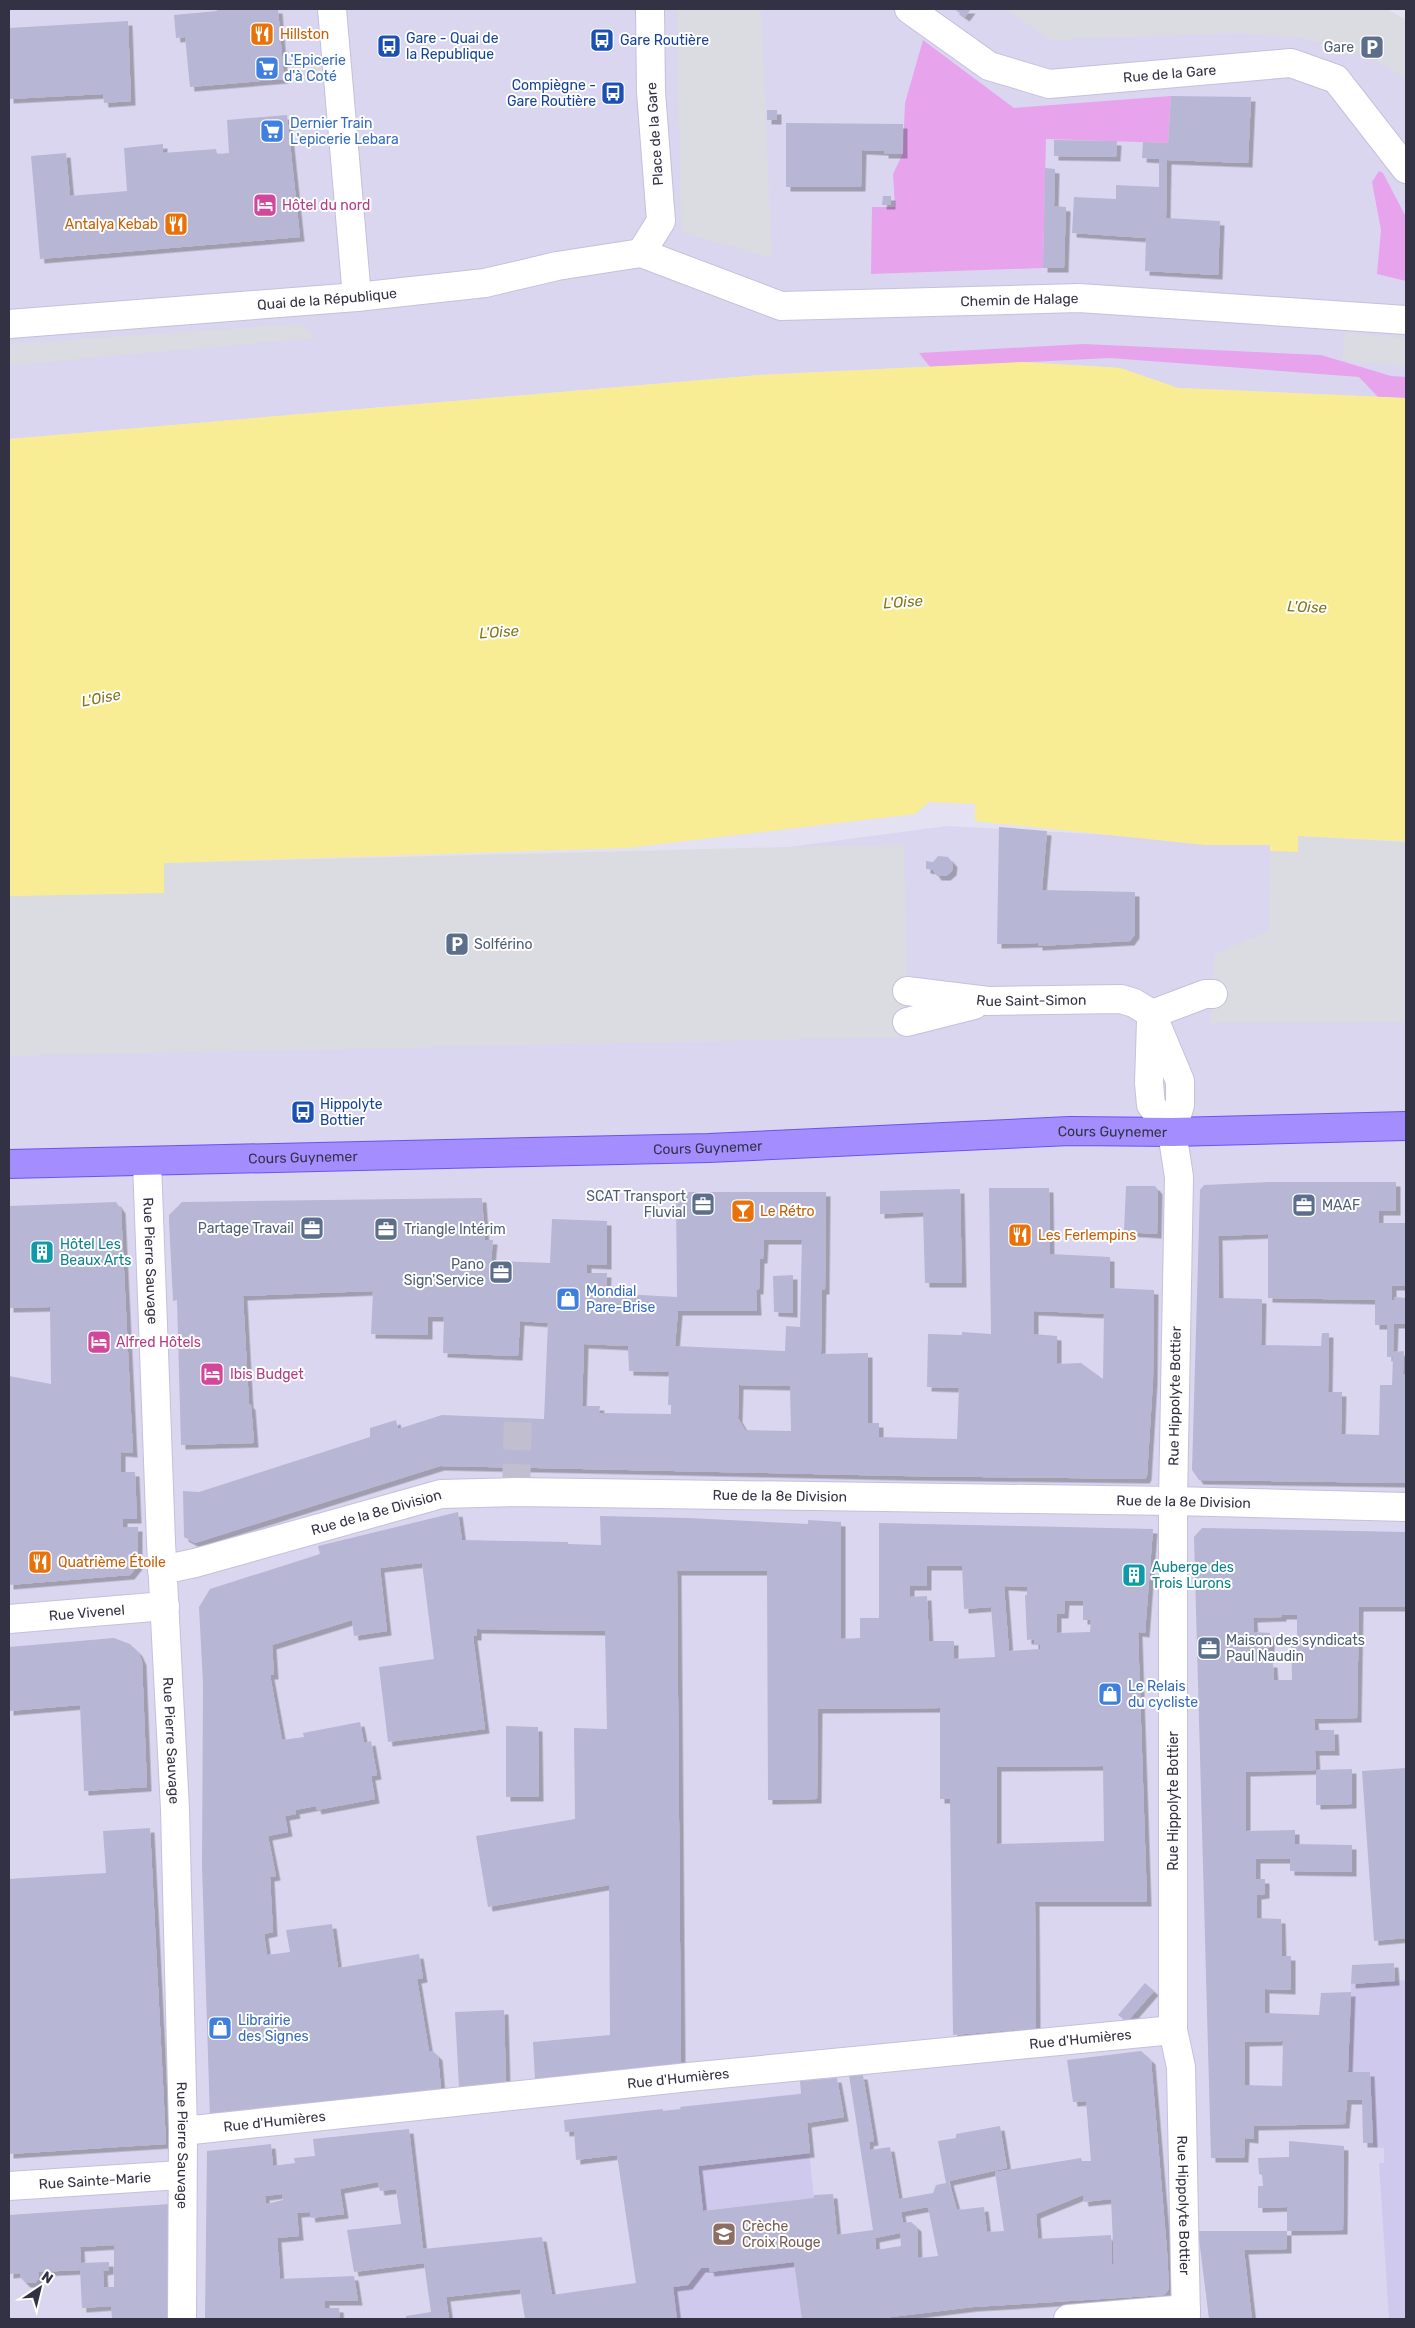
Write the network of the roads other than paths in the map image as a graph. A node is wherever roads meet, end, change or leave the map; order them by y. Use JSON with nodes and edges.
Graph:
{"nodes":[{"id":1,"x":332,"y":9,"type":"edge"},
{"id":2,"x":650,"y":9,"type":"edge"},
{"id":3,"x":909,"y":9,"type":"edge"},
{"id":4,"x":1406,"y":169,"type":"edge"},
{"id":5,"x":641,"y":253,"type":"junction"},
{"id":6,"x":357,"y":297,"type":"junction"},
{"id":7,"x":1406,"y":320,"type":"edge"},
{"id":8,"x":9,"y":324,"type":"edge"},
{"id":9,"x":907,"y":991,"type":"dead end"},
{"id":10,"x":1213,"y":994,"type":"dead end"},
{"id":11,"x":988,"y":1001,"type":"junction"},
{"id":12,"x":1152,"y":1014,"type":"junction"},
{"id":13,"x":908,"y":1022,"type":"dead end"},
{"id":14,"x":1406,"y":1126,"type":"edge"},
{"id":15,"x":1172,"y":1132,"type":"junction"},
{"id":16,"x":146,"y":1162,"type":"junction"},
{"id":17,"x":9,"y":1164,"type":"edge"},
{"id":18,"x":1173,"y":1501,"type":"junction"},
{"id":19,"x":1406,"y":1507,"type":"edge"},
{"id":20,"x":162,"y":1570,"type":"junction"},
{"id":21,"x":164,"y":1606,"type":"junction"},
{"id":22,"x":9,"y":1619,"type":"edge"},
{"id":23,"x":1173,"y":2030,"type":"junction"},
{"id":24,"x":183,"y":2131,"type":"junction"},
{"id":25,"x":181,"y":2176,"type":"junction"},
{"id":26,"x":9,"y":2186,"type":"edge"},
{"id":27,"x":1186,"y":2314,"type":"edge"},
{"id":28,"x":182,"y":2319,"type":"edge"},
{"id":29,"x":1068,"y":2319,"type":"edge"}],
"edges":[{"from":1,"to":6,"type":"street"},
{"from":2,"to":5,"type":"street","name":"Place de la Gare"},
{"from":3,"to":4,"type":"street","name":"Rue de la Gare"},
{"from":5,"to":6,"type":"street","name":"Quai de la République"},
{"from":5,"to":7,"type":"street","name":"Chemin de Halage"},
{"from":6,"to":8,"type":"street","name":"Quai de la République"},
{"from":9,"to":11,"type":"street","name":"Rue Saint-Simon"},
{"from":10,"to":12,"type":"street"},
{"from":11,"to":12,"type":"street","name":"Rue Saint-Simon"},
{"from":11,"to":13,"type":"street"},
{"from":12,"to":15,"type":"street"},
{"from":14,"to":15,"type":"main road","name":"Cours Guynemer"},
{"from":15,"to":16,"type":"main road","name":"Cours Guynemer"},
{"from":15,"to":18,"type":"street","name":"Rue Hippolyte Bottier"},
{"from":16,"to":17,"type":"main road","name":"Cours Guynemer"},
{"from":16,"to":20,"type":"street","name":"Rue Pierre Sauvage"},
{"from":18,"to":19,"type":"street","name":"Rue de la 8e Division"},
{"from":18,"to":20,"type":"street","name":"Rue de la 8e Division"},
{"from":18,"to":23,"type":"street","name":"Rue Hippolyte Bottier"},
{"from":20,"to":21,"type":"street","name":"Rue Pierre Sauvage"},
{"from":21,"to":22,"type":"street","name":"Rue Vivenel"},
{"from":21,"to":24,"type":"street","name":"Rue Pierre Sauvage"},
{"from":23,"to":24,"type":"street","name":"Rue d'Humières"},
{"from":23,"to":27,"type":"street","name":"Rue Hippolyte Bottier"},
{"from":24,"to":25,"type":"street","name":"Rue Pierre Sauvage"},
{"from":25,"to":26,"type":"street","name":"Rue Sainte-Marie"},
{"from":25,"to":28,"type":"street","name":"Rue Pierre Sauvage"},
{"from":27,"to":29,"type":"street"}]}
